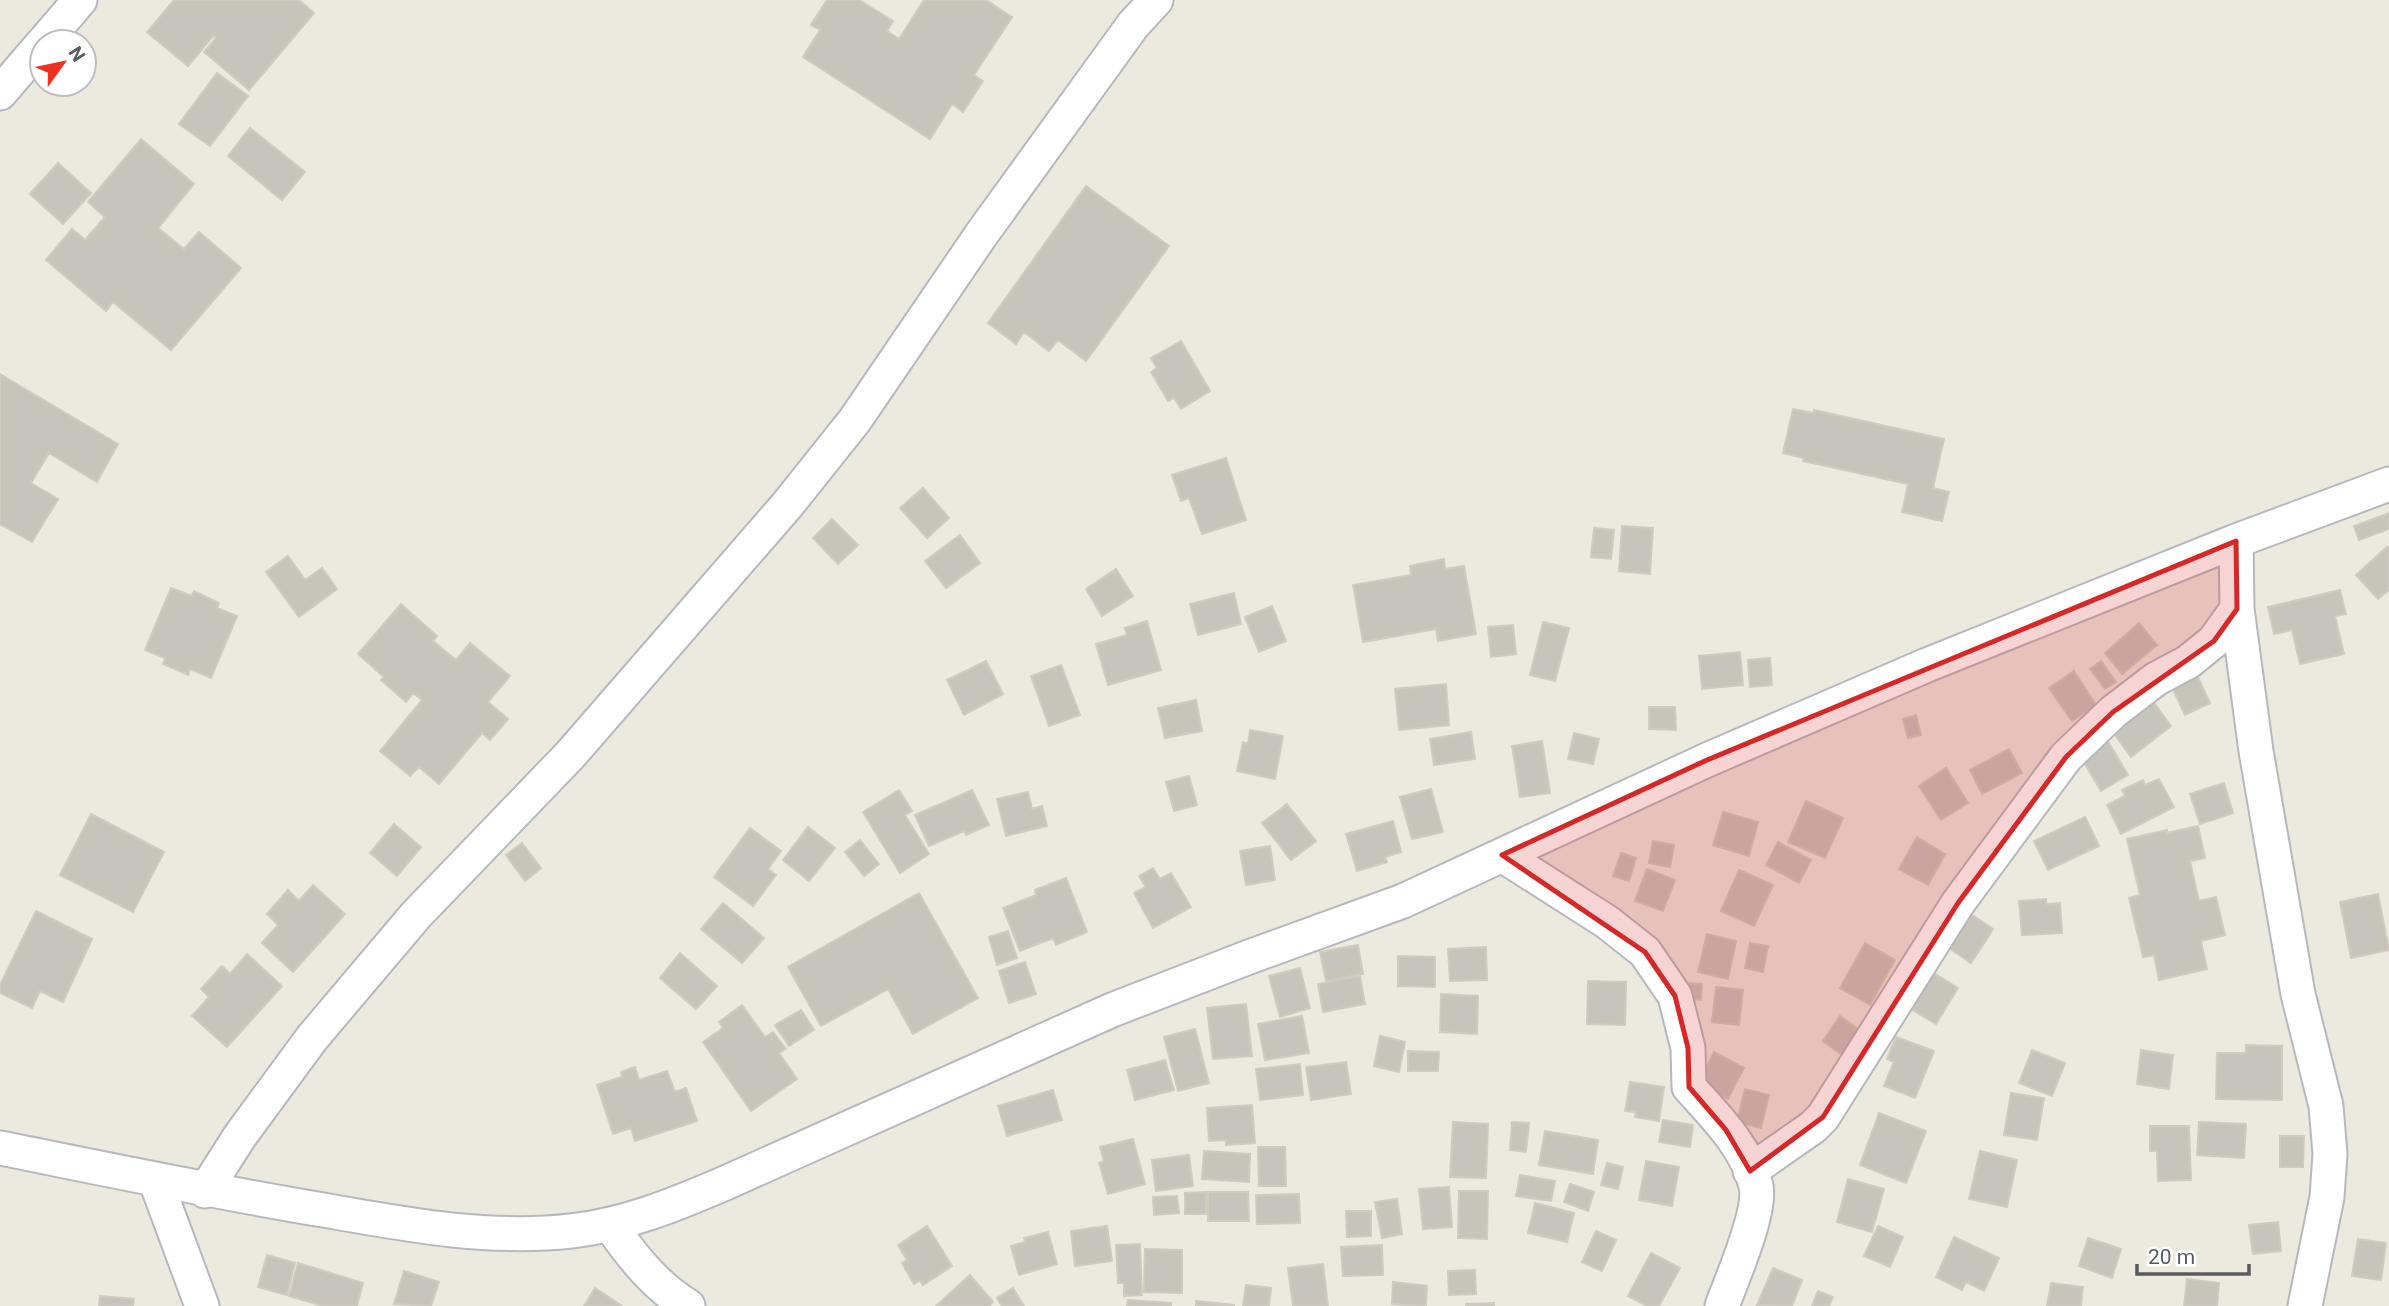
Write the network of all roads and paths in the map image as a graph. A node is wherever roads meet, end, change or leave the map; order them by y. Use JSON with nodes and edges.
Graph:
{"nodes":[{"id":1,"x":80,"y":0,"type":"edge"},
{"id":2,"x":1156,"y":0,"type":"edge"},
{"id":3,"x":56,"y":28,"type":"edge"},
{"id":4,"x":28,"y":60,"type":"edge"},
{"id":5,"x":0,"y":93,"type":"edge"},
{"id":6,"x":2389,"y":484,"type":"edge"},
{"id":7,"x":2236,"y":541,"type":"junction"},
{"id":8,"x":2236,"y":609,"type":"junction"},
{"id":9,"x":1502,"y":855,"type":"junction"},
{"id":10,"x":0,"y":1148,"type":"edge"},
{"id":11,"x":1750,"y":1171,"type":"junction"},
{"id":12,"x":155,"y":1179,"type":"junction"},
{"id":13,"x":205,"y":1191,"type":"junction"},
{"id":14,"x":610,"y":1225,"type":"junction"},
{"id":15,"x":202,"y":1306,"type":"edge"},
{"id":16,"x":688,"y":1306,"type":"edge"},
{"id":17,"x":1722,"y":1306,"type":"edge"},
{"id":18,"x":2305,"y":1306,"type":"edge"}],
"edges":[{"from":1,"to":3,"type":"street"},
{"from":2,"to":13,"type":"street"},
{"from":4,"to":5,"type":"street"},
{"from":6,"to":7,"type":"street"},
{"from":7,"to":8,"type":"street"},
{"from":7,"to":9,"type":"street"},
{"from":8,"to":11,"type":"street"},
{"from":8,"to":18,"type":"street"},
{"from":9,"to":11,"type":"street"},
{"from":9,"to":14,"type":"street"},
{"from":10,"to":12,"type":"street"},
{"from":11,"to":17,"type":"street"},
{"from":12,"to":13,"type":"street"},
{"from":12,"to":15,"type":"street"},
{"from":13,"to":14,"type":"street"},
{"from":14,"to":16,"type":"street"}]}
